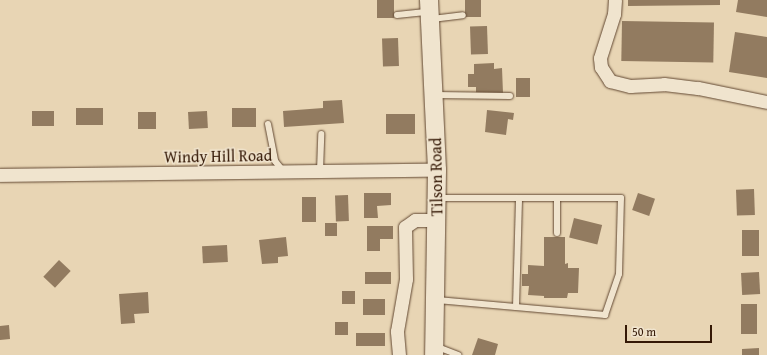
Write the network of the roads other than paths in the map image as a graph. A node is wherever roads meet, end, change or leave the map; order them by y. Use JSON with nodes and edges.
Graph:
{"nodes":[{"id":1,"x":614,"y":0,"type":"edge"},
{"id":2,"x":429,"y":10,"type":"edge"},
{"id":3,"x":397,"y":15,"type":"dead end"},
{"id":4,"x":463,"y":15,"type":"dead end"},
{"id":5,"x":434,"y":95,"type":"junction"},
{"id":6,"x":510,"y":96,"type":"dead end"},
{"id":7,"x":767,"y":102,"type":"edge"},
{"id":8,"x":268,"y":124,"type":"dead end"},
{"id":9,"x":322,"y":134,"type":"dead end"},
{"id":10,"x":437,"y":170,"type":"junction"},
{"id":11,"x":320,"y":171,"type":"junction"},
{"id":12,"x":283,"y":172,"type":"junction"},
{"id":13,"x":0,"y":175,"type":"edge"},
{"id":14,"x":437,"y":198,"type":"junction"},
{"id":15,"x":519,"y":198,"type":"junction"},
{"id":16,"x":557,"y":198,"type":"junction"},
{"id":17,"x":436,"y":220,"type":"junction"},
{"id":18,"x":557,"y":233,"type":"dead end"},
{"id":19,"x":435,"y":300,"type":"junction"},
{"id":20,"x":516,"y":307,"type":"junction"},
{"id":21,"x":434,"y":350,"type":"edge"},
{"id":22,"x":399,"y":355,"type":"edge"},
{"id":23,"x":458,"y":355,"type":"edge"}],
"edges":[{"from":1,"to":7,"type":"street"},
{"from":2,"to":3,"type":"lane"},
{"from":2,"to":4,"type":"lane"},
{"from":2,"to":5,"type":"street","name":"Tilson Road"},
{"from":5,"to":6,"type":"lane"},
{"from":5,"to":10,"type":"street","name":"Tilson Road"},
{"from":8,"to":12,"type":"lane"},
{"from":9,"to":11,"type":"lane"},
{"from":10,"to":11,"type":"street","name":"Windy Hill Road"},
{"from":10,"to":14,"type":"street","name":"Tilson Road"},
{"from":11,"to":12,"type":"street","name":"Windy Hill Road"},
{"from":12,"to":13,"type":"street","name":"Windy Hill Road"},
{"from":14,"to":15,"type":"lane"},
{"from":14,"to":17,"type":"street","name":"Tilson Road"},
{"from":15,"to":16,"type":"lane"},
{"from":15,"to":20,"type":"lane"},
{"from":16,"to":18,"type":"lane"},
{"from":16,"to":20,"type":"lane"},
{"from":17,"to":19,"type":"street","name":"Tilson Road"},
{"from":17,"to":22,"type":"street"},
{"from":19,"to":20,"type":"lane"},
{"from":19,"to":21,"type":"street","name":"Tilson Road"},
{"from":21,"to":23,"type":"lane"}]}
